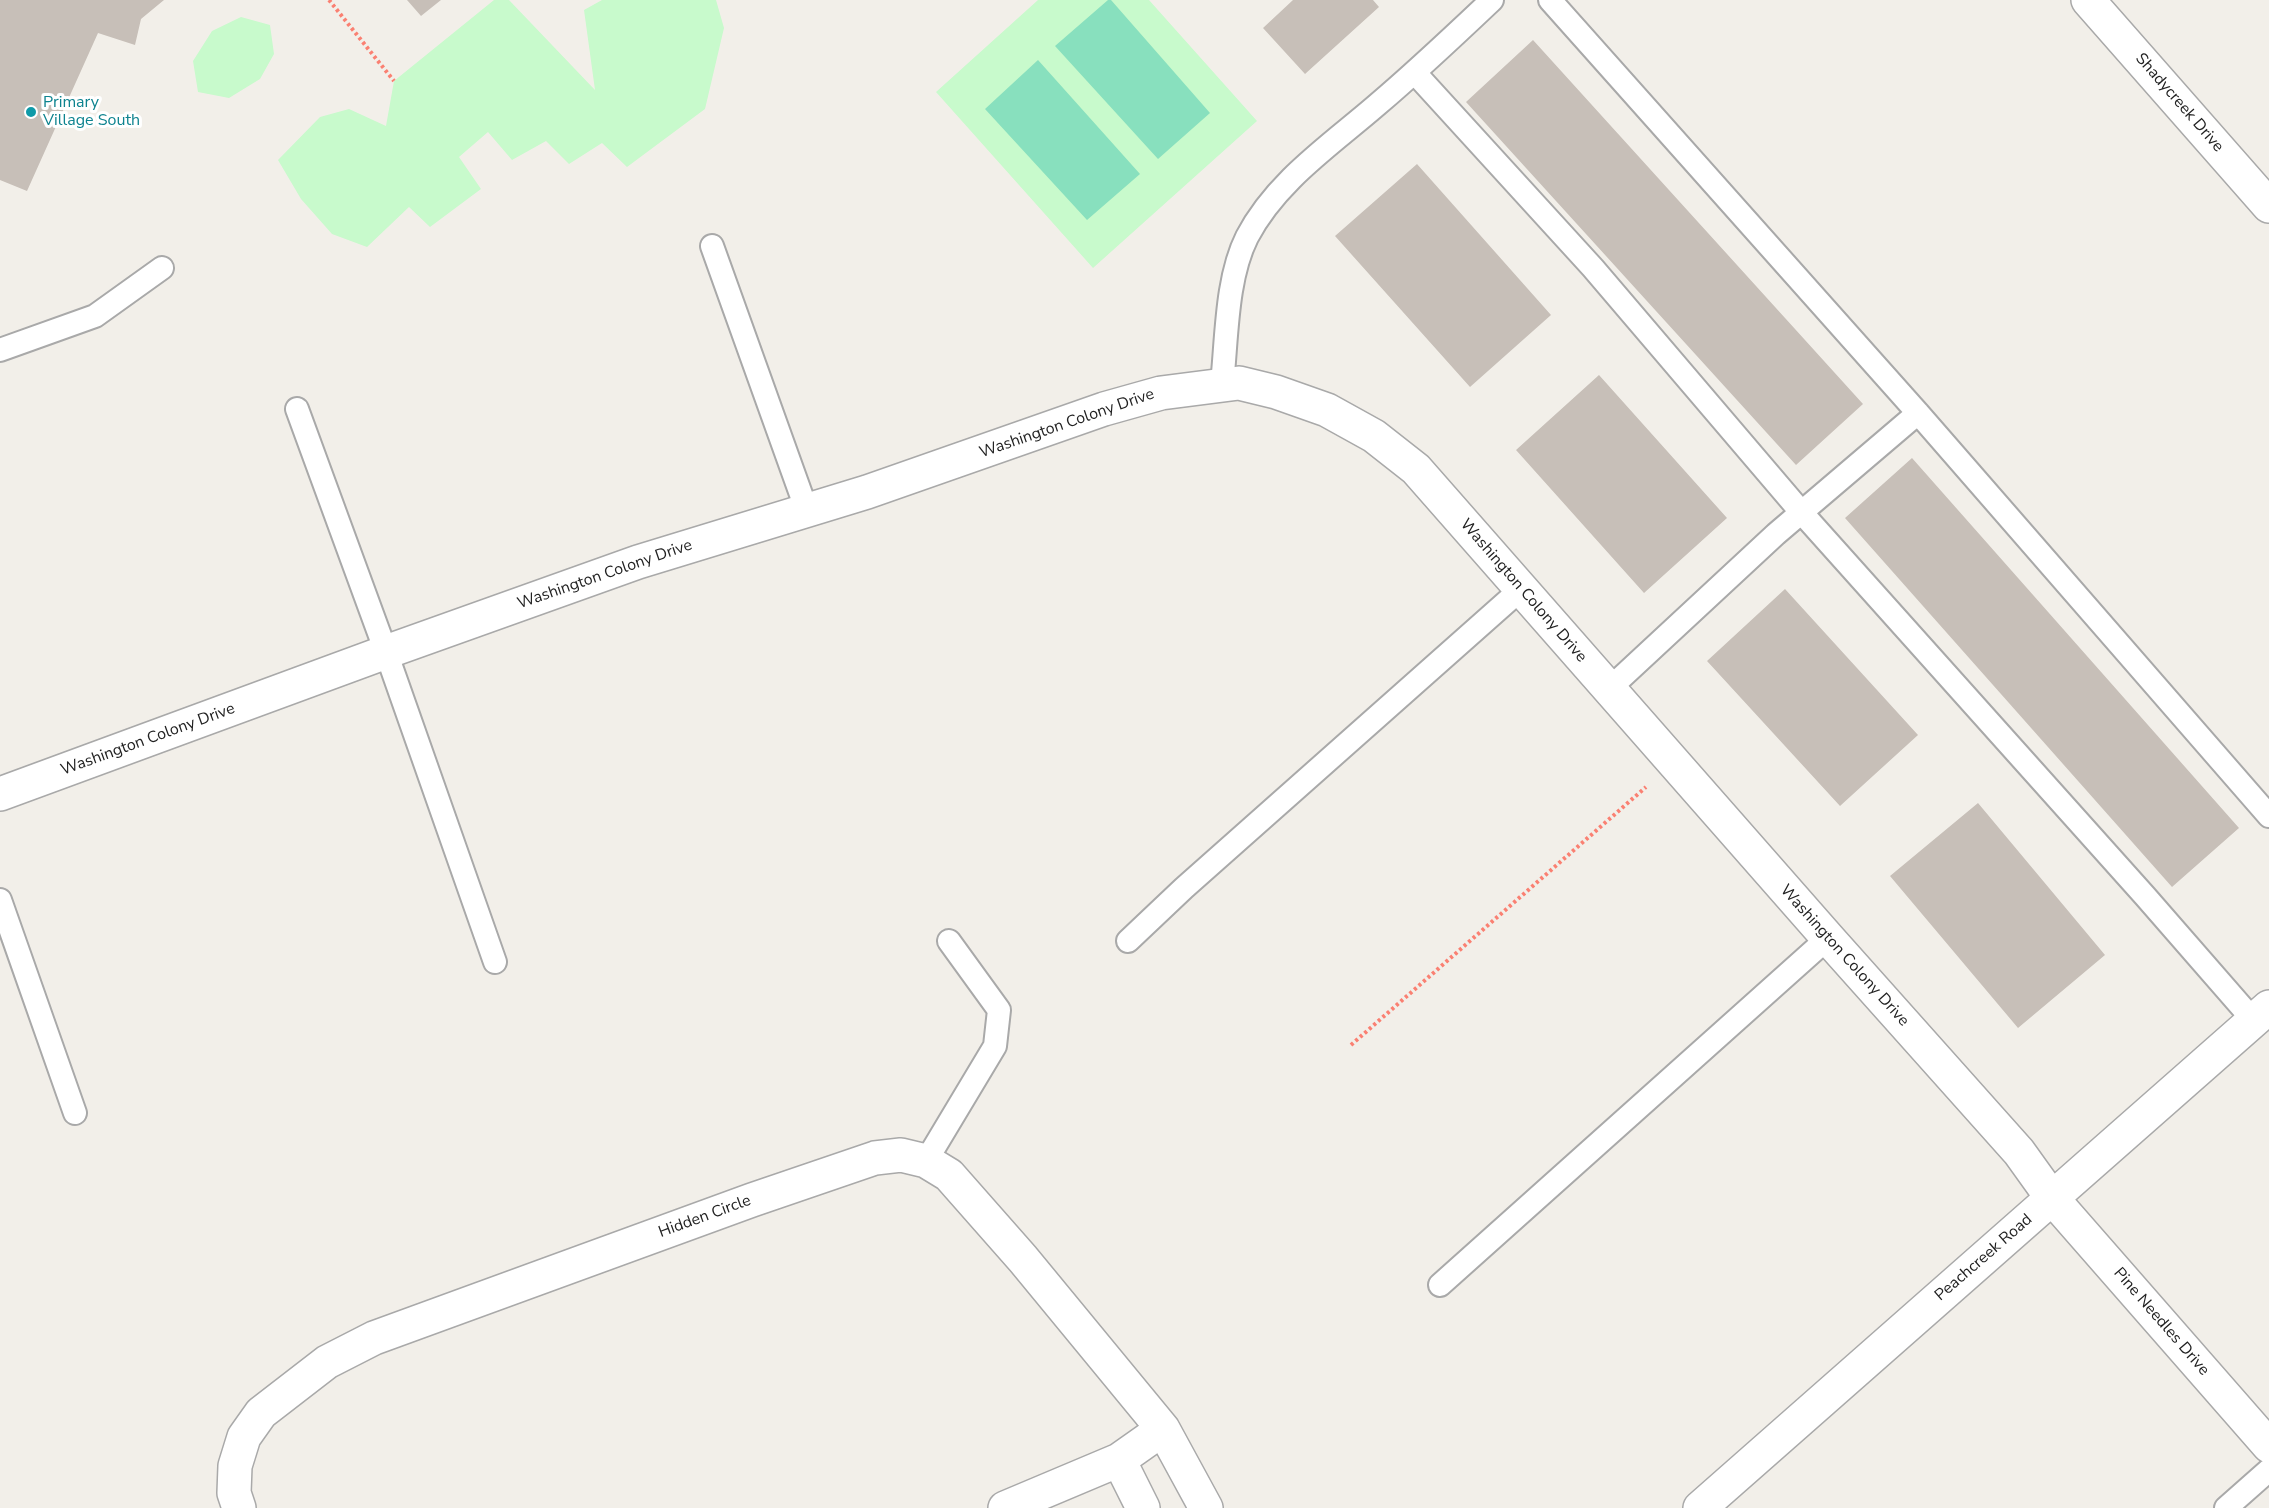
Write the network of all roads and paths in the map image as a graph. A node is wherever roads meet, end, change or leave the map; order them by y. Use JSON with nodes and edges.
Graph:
{"nodes":[{"id":1,"x":329,"y":0,"type":"edge"},
{"id":2,"x":1492,"y":0,"type":"edge"},
{"id":3,"x":1550,"y":0,"type":"edge"},
{"id":4,"x":2088,"y":0,"type":"edge"},
{"id":5,"x":1415,"y":73,"type":"junction"},
{"id":6,"x":394,"y":81,"type":"dead end"},
{"id":7,"x":2269,"y":206,"type":"edge"},
{"id":8,"x":712,"y":246,"type":"dead end"},
{"id":9,"x":162,"y":268,"type":"dead end"},
{"id":10,"x":0,"y":350,"type":"edge"},
{"id":11,"x":1222,"y":384,"type":"junction"},
{"id":12,"x":297,"y":409,"type":"dead end"},
{"id":13,"x":1918,"y":413,"type":"junction"},
{"id":14,"x":807,"y":511,"type":"junction"},
{"id":15,"x":1802,"y":513,"type":"junction"},
{"id":16,"x":1521,"y":590,"type":"junction"},
{"id":17,"x":386,"y":652,"type":"junction"},
{"id":18,"x":1609,"y":689,"type":"junction"},
{"id":19,"x":1674,"y":762,"type":"junction"},
{"id":20,"x":0,"y":794,"type":"edge"},
{"id":21,"x":2269,"y":816,"type":"edge"},
{"id":22,"x":0,"y":900,"type":"edge"},
{"id":23,"x":1827,"y":938,"type":"junction"},
{"id":24,"x":949,"y":941,"type":"dead end"},
{"id":25,"x":1128,"y":941,"type":"dead end"},
{"id":26,"x":495,"y":962,"type":"dead end"},
{"id":27,"x":2261,"y":1014,"type":"edge"},
{"id":28,"x":1351,"y":1045,"type":"dead end"},
{"id":29,"x":75,"y":1113,"type":"dead end"},
{"id":30,"x":926,"y":1161,"type":"junction"},
{"id":31,"x":2052,"y":1198,"type":"junction"},
{"id":32,"x":1440,"y":1285,"type":"dead end"},
{"id":33,"x":1163,"y":1430,"type":"junction"},
{"id":34,"x":2269,"y":1446,"type":"edge"},
{"id":35,"x":1119,"y":1461,"type":"junction"},
{"id":36,"x":2269,"y":1470,"type":"edge"},
{"id":37,"x":239,"y":1508,"type":"edge"},
{"id":38,"x":1005,"y":1508,"type":"edge"},
{"id":39,"x":1143,"y":1508,"type":"edge"},
{"id":40,"x":1206,"y":1508,"type":"edge"},
{"id":41,"x":1700,"y":1508,"type":"edge"},
{"id":42,"x":2226,"y":1508,"type":"edge"}],
"edges":[{"from":1,"to":6,"type":"path"},
{"from":2,"to":5,"type":"lane"},
{"from":3,"to":13,"type":"lane"},
{"from":4,"to":7,"type":"street","name":"Shadycreek Drive"},
{"from":5,"to":11,"type":"lane"},
{"from":5,"to":15,"type":"lane"},
{"from":8,"to":14,"type":"lane"},
{"from":9,"to":10,"type":"lane"},
{"from":11,"to":14,"type":"street","name":"Washington Colony Drive"},
{"from":11,"to":16,"type":"street","name":"Washington Colony Drive"},
{"from":12,"to":17,"type":"lane"},
{"from":13,"to":15,"type":"lane"},
{"from":13,"to":21,"type":"lane"},
{"from":14,"to":17,"type":"street","name":"Washington Colony Drive"},
{"from":15,"to":18,"type":"lane"},
{"from":15,"to":27,"type":"lane"},
{"from":16,"to":18,"type":"street","name":"Washington Colony Drive"},
{"from":16,"to":25,"type":"lane"},
{"from":17,"to":20,"type":"street","name":"Washington Colony Drive"},
{"from":17,"to":26,"type":"lane"},
{"from":18,"to":19,"type":"street","name":"Washington Colony Drive"},
{"from":19,"to":23,"type":"street","name":"Washington Colony Drive"},
{"from":19,"to":28,"type":"path"},
{"from":22,"to":29,"type":"lane"},
{"from":23,"to":31,"type":"street","name":"Washington Colony Drive"},
{"from":23,"to":32,"type":"lane"},
{"from":24,"to":30,"type":"lane"},
{"from":27,"to":31,"type":"street","name":"Peachcreek Road"},
{"from":30,"to":33,"type":"street","name":"Hidden Circle"},
{"from":30,"to":37,"type":"street","name":"Hidden Circle"},
{"from":31,"to":34,"type":"street","name":"Pine Needles Drive"},
{"from":31,"to":41,"type":"street","name":"Peachcreek Road"},
{"from":33,"to":35,"type":"street"},
{"from":33,"to":40,"type":"street","name":"Hidden Circle"},
{"from":35,"to":38,"type":"street"},
{"from":35,"to":39,"type":"street"},
{"from":36,"to":42,"type":"lane"}]}
